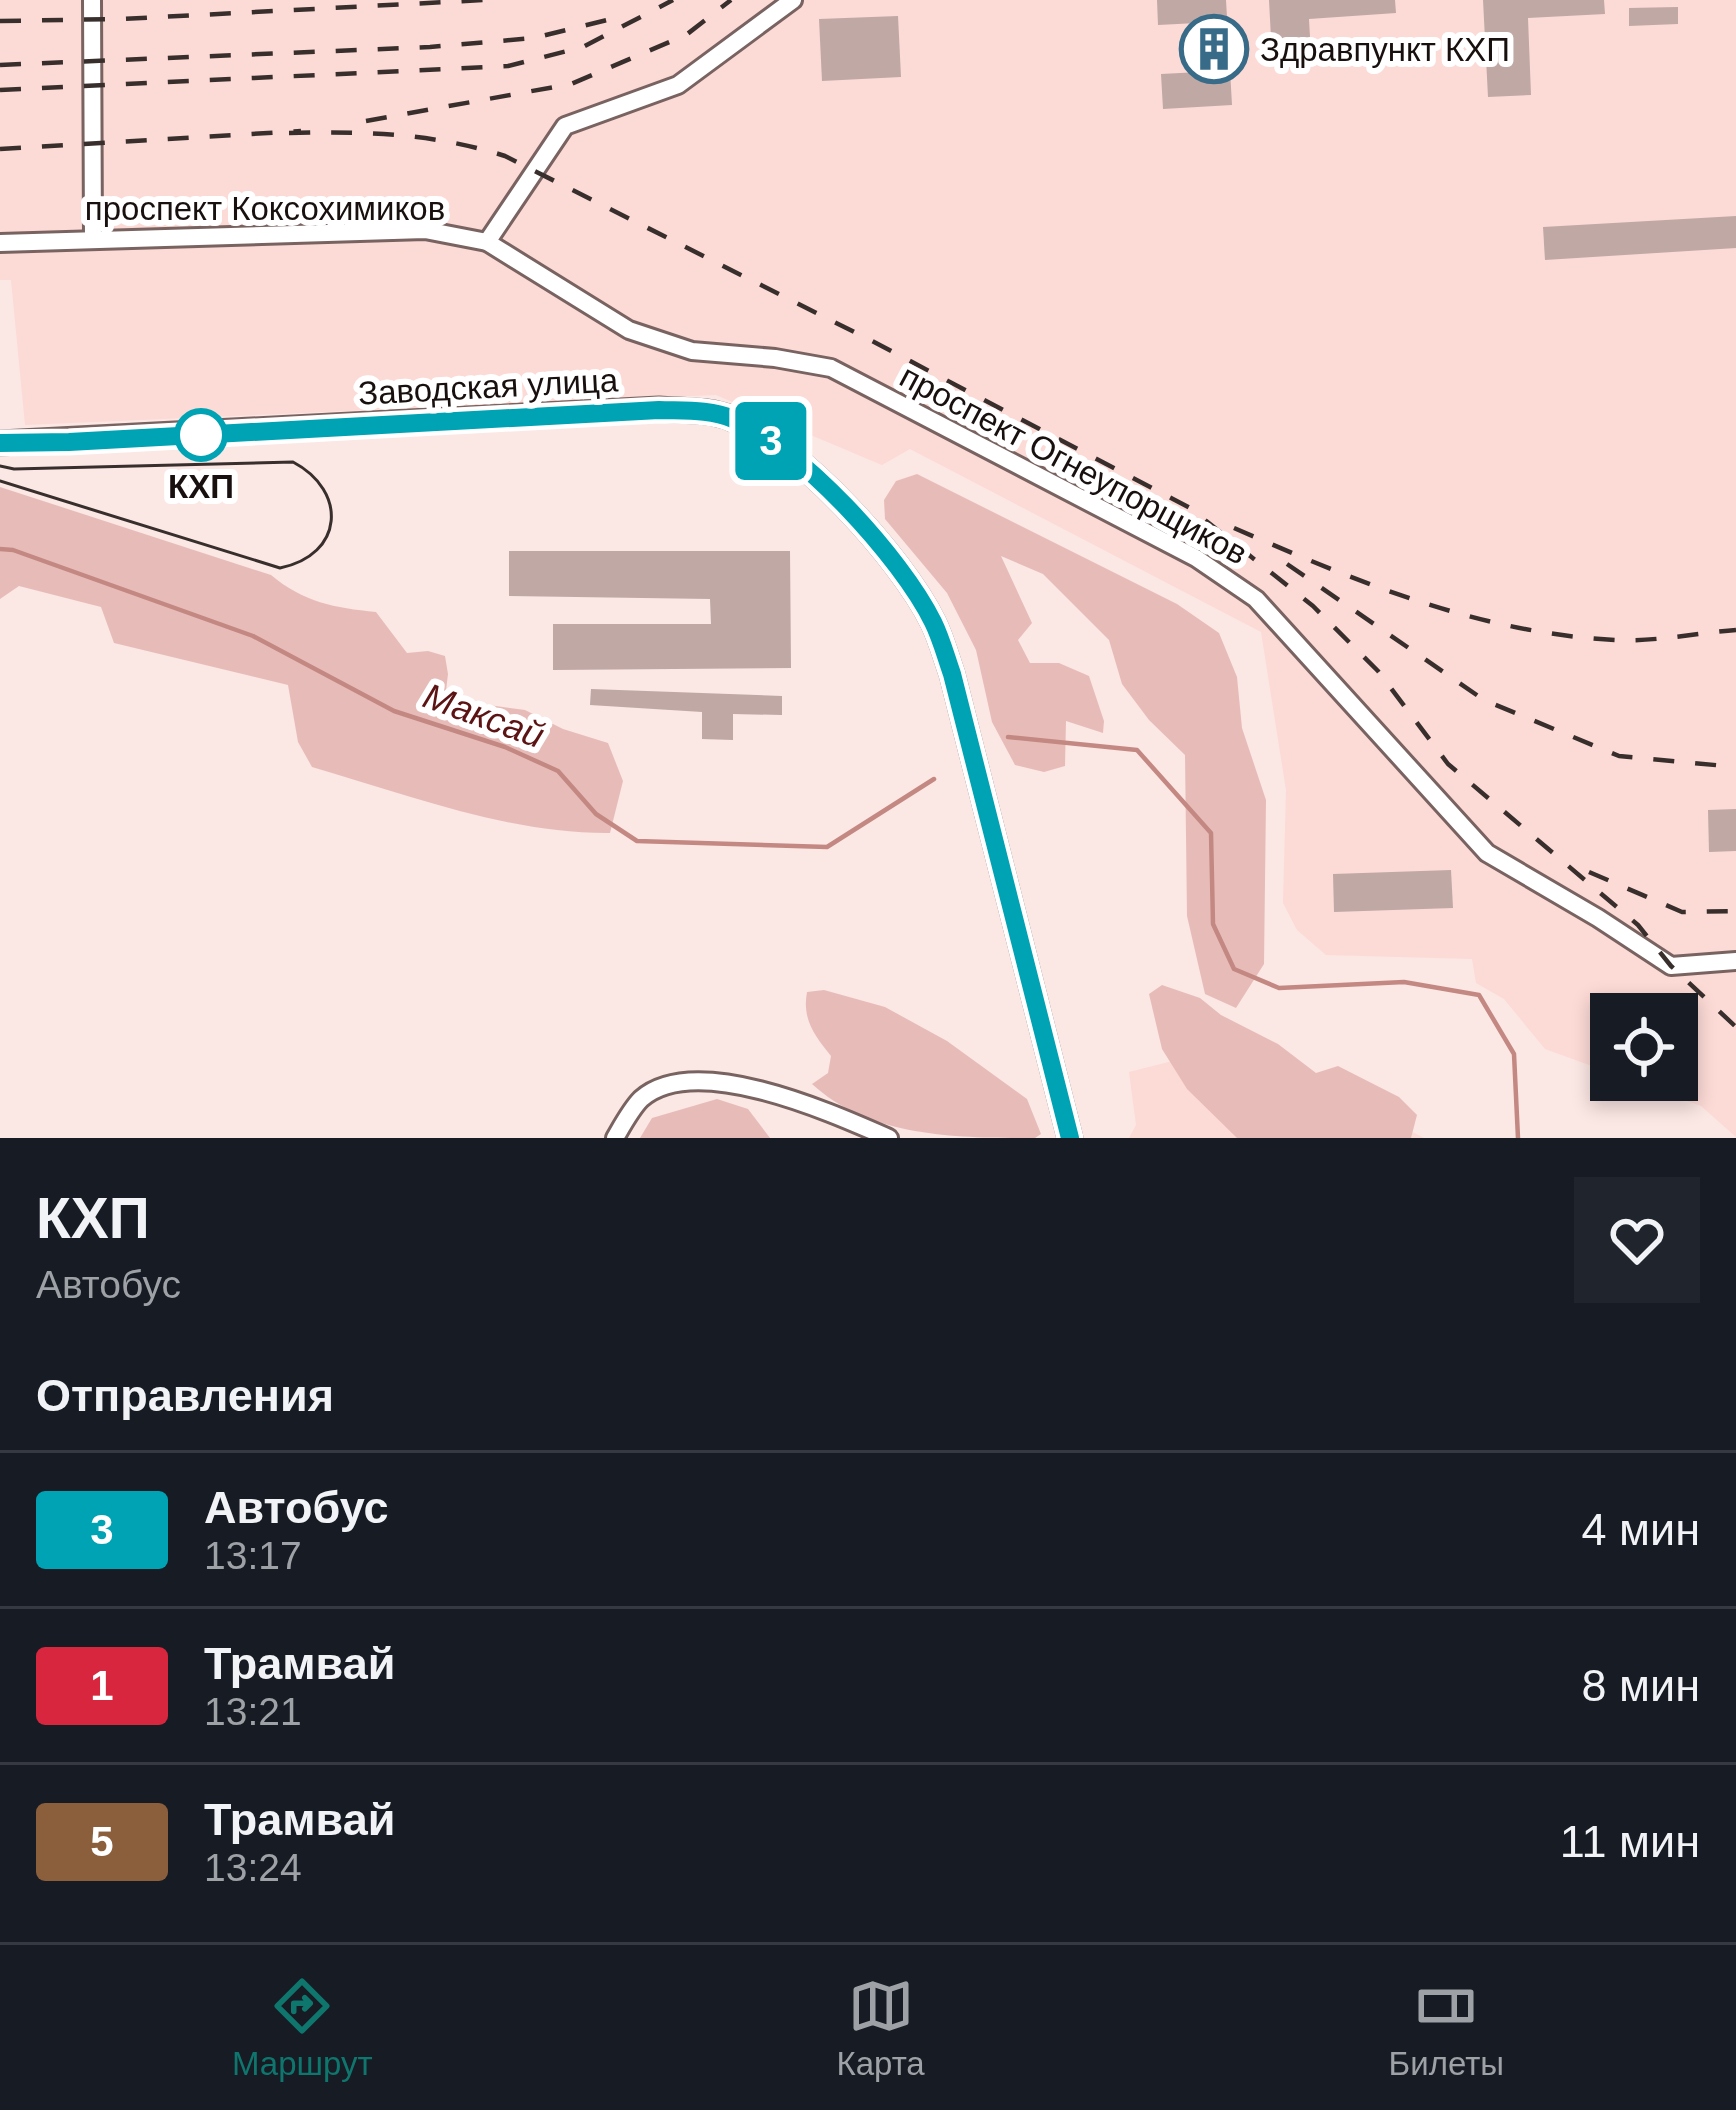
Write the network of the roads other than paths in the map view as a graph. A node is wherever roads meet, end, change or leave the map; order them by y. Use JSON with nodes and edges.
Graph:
{"nodes":[{"id":1,"x":92,"y":0,"type":"edge"},
{"id":2,"x":794,"y":0,"type":"edge"},
{"id":3,"x":93,"y":239,"type":"junction"},
{"id":4,"x":487,"y":242,"type":"junction"},
{"id":5,"x":0,"y":243,"type":"edge"},
{"id":6,"x":0,"y":442,"type":"edge"},
{"id":7,"x":1736,"y":961,"type":"edge"},
{"id":8,"x":615,"y":1138,"type":"edge"},
{"id":9,"x":889,"y":1138,"type":"edge"},
{"id":10,"x":1070,"y":1138,"type":"edge"}],
"edges":[{"from":1,"to":3,"type":"street"},
{"from":2,"to":4,"type":"street","name":"проспект Коксохимиков"},
{"from":3,"to":4,"type":"street","name":"проспект Коксохимиков"},
{"from":3,"to":5,"type":"street","name":"проспект Коксохимиков"},
{"from":4,"to":7,"type":"street","name":"проспект Огнеупорщиков"},
{"from":6,"to":10,"type":"main road","name":"Заводская улица"},
{"from":8,"to":9,"type":"street"}]}
